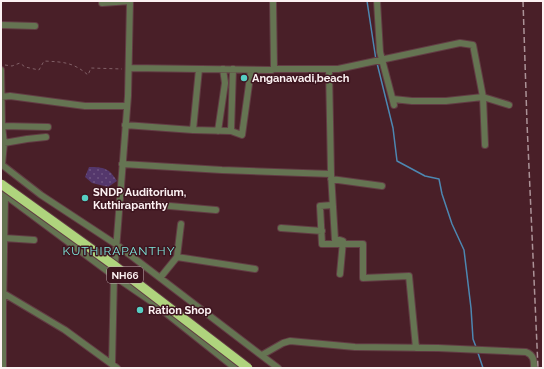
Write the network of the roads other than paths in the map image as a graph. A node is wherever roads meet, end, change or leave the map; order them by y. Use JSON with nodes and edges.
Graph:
{"nodes":[{"id":1,"x":130,"y":1,"type":"edge"},
{"id":2,"x":273,"y":1,"type":"edge"},
{"id":3,"x":377,"y":1,"type":"edge"},
{"id":4,"x":102,"y":3,"type":"dead end"},
{"id":5,"x":1,"y":26,"type":"edge"},
{"id":6,"x":35,"y":26,"type":"dead end"},
{"id":7,"x":382,"y":59,"type":"junction"},
{"id":8,"x":129,"y":68,"type":"junction"},
{"id":9,"x":199,"y":69,"type":"junction"},
{"id":10,"x":223,"y":69,"type":"junction"},
{"id":11,"x":233,"y":69,"type":"junction"},
{"id":12,"x":273,"y":69,"type":"junction"},
{"id":13,"x":329,"y":69,"type":"junction"},
{"id":14,"x":1,"y":70,"type":"edge"},
{"id":15,"x":251,"y":70,"type":"junction"},
{"id":16,"x":1,"y":97,"type":"edge"},
{"id":17,"x":482,"y":97,"type":"junction"},
{"id":18,"x":508,"y":105,"type":"dead end"},
{"id":19,"x":127,"y":106,"type":"junction"},
{"id":20,"x":125,"y":125,"type":"junction"},
{"id":21,"x":2,"y":126,"type":"edge"},
{"id":22,"x":48,"y":127,"type":"dead end"},
{"id":23,"x":193,"y":130,"type":"junction"},
{"id":24,"x":218,"y":131,"type":"junction"},
{"id":25,"x":231,"y":131,"type":"junction"},
{"id":26,"x":46,"y":137,"type":"dead end"},
{"id":27,"x":4,"y":143,"type":"junction"},
{"id":28,"x":485,"y":145,"type":"dead end"},
{"id":29,"x":2,"y":164,"type":"edge"},
{"id":30,"x":122,"y":164,"type":"junction"},
{"id":31,"x":331,"y":176,"type":"junction"},
{"id":32,"x":1,"y":184,"type":"edge"},
{"id":33,"x":382,"y":186,"type":"dead end"},
{"id":34,"x":3,"y":193,"type":"edge"},
{"id":35,"x":332,"y":205,"type":"junction"},
{"id":36,"x":120,"y":206,"type":"junction"},
{"id":37,"x":216,"y":210,"type":"dead end"},
{"id":38,"x":3,"y":223,"type":"edge"},
{"id":39,"x":181,"y":224,"type":"dead end"},
{"id":40,"x":281,"y":228,"type":"dead end"},
{"id":41,"x":322,"y":231,"type":"junction"},
{"id":42,"x":4,"y":238,"type":"junction"},
{"id":43,"x":34,"y":240,"type":"dead end"},
{"id":44,"x":343,"y":244,"type":"junction"},
{"id":45,"x":117,"y":245,"type":"junction"},
{"id":46,"x":177,"y":257,"type":"junction"},
{"id":47,"x":255,"y":269,"type":"dead end"},
{"id":48,"x":340,"y":274,"type":"dead end"},
{"id":49,"x":114,"y":276,"type":"junction"},
{"id":50,"x":160,"y":278,"type":"junction"},
{"id":51,"x":3,"y":293,"type":"junction"},
{"id":52,"x":416,"y":348,"type":"junction"},
{"id":53,"x":262,"y":355,"type":"junction"},
{"id":54,"x":3,"y":356,"type":"edge"},
{"id":55,"x":115,"y":366,"type":"edge"},
{"id":56,"x":3,"y":368,"type":"edge"},
{"id":57,"x":235,"y":368,"type":"edge"},
{"id":58,"x":248,"y":368,"type":"edge"},
{"id":59,"x":278,"y":368,"type":"edge"},
{"id":60,"x":534,"y":368,"type":"edge"}],
"edges":[{"from":1,"to":4,"type":"street"},
{"from":1,"to":8,"type":"street"},
{"from":2,"to":12,"type":"street"},
{"from":3,"to":7,"type":"street"},
{"from":5,"to":6,"type":"street"},
{"from":7,"to":13,"type":"street"},
{"from":7,"to":17,"type":"street"},
{"from":7,"to":17,"type":"street"},
{"from":8,"to":9,"type":"street"},
{"from":8,"to":19,"type":"street"},
{"from":9,"to":10,"type":"street"},
{"from":9,"to":23,"type":"street"},
{"from":10,"to":11,"type":"street"},
{"from":10,"to":24,"type":"street"},
{"from":11,"to":15,"type":"street"},
{"from":11,"to":25,"type":"street"},
{"from":12,"to":13,"type":"street"},
{"from":12,"to":15,"type":"street"},
{"from":13,"to":31,"type":"street"},
{"from":14,"to":16,"type":"street"},
{"from":15,"to":25,"type":"street"},
{"from":16,"to":19,"type":"street"},
{"from":16,"to":21,"type":"street"},
{"from":17,"to":18,"type":"street"},
{"from":17,"to":28,"type":"street"},
{"from":19,"to":20,"type":"street"},
{"from":20,"to":23,"type":"street"},
{"from":20,"to":30,"type":"street"},
{"from":21,"to":22,"type":"street"},
{"from":21,"to":27,"type":"street"},
{"from":23,"to":24,"type":"street"},
{"from":24,"to":25,"type":"street"},
{"from":26,"to":27,"type":"street"},
{"from":27,"to":29,"type":"street"},
{"from":29,"to":45,"type":"street"},
{"from":30,"to":31,"type":"street"},
{"from":30,"to":36,"type":"street"},
{"from":31,"to":33,"type":"street"},
{"from":31,"to":35,"type":"street"},
{"from":32,"to":58,"type":"highway","number":"NH66","bridge":true},
{"from":34,"to":38,"type":"street"},
{"from":34,"to":49,"type":"street"},
{"from":35,"to":41,"type":"street"},
{"from":35,"to":44,"type":"street"},
{"from":36,"to":37,"type":"street"},
{"from":36,"to":45,"type":"street"},
{"from":38,"to":42,"type":"street"},
{"from":39,"to":46,"type":"street"},
{"from":40,"to":41,"type":"street"},
{"from":41,"to":44,"type":"street"},
{"from":42,"to":43,"type":"street"},
{"from":42,"to":51,"type":"street"},
{"from":44,"to":48,"type":"street"},
{"from":44,"to":52,"type":"street"},
{"from":45,"to":49,"type":"street"},
{"from":45,"to":50,"type":"street"},
{"from":46,"to":47,"type":"street"},
{"from":46,"to":50,"type":"street"},
{"from":49,"to":55,"type":"street"},
{"from":49,"to":57,"type":"street"},
{"from":50,"to":53,"type":"street"},
{"from":51,"to":54,"type":"street"},
{"from":51,"to":55,"type":"street"},
{"from":52,"to":53,"type":"street"},
{"from":52,"to":60,"type":"street"},
{"from":53,"to":59,"type":"street"},
{"from":54,"to":56,"type":"street"}]}
